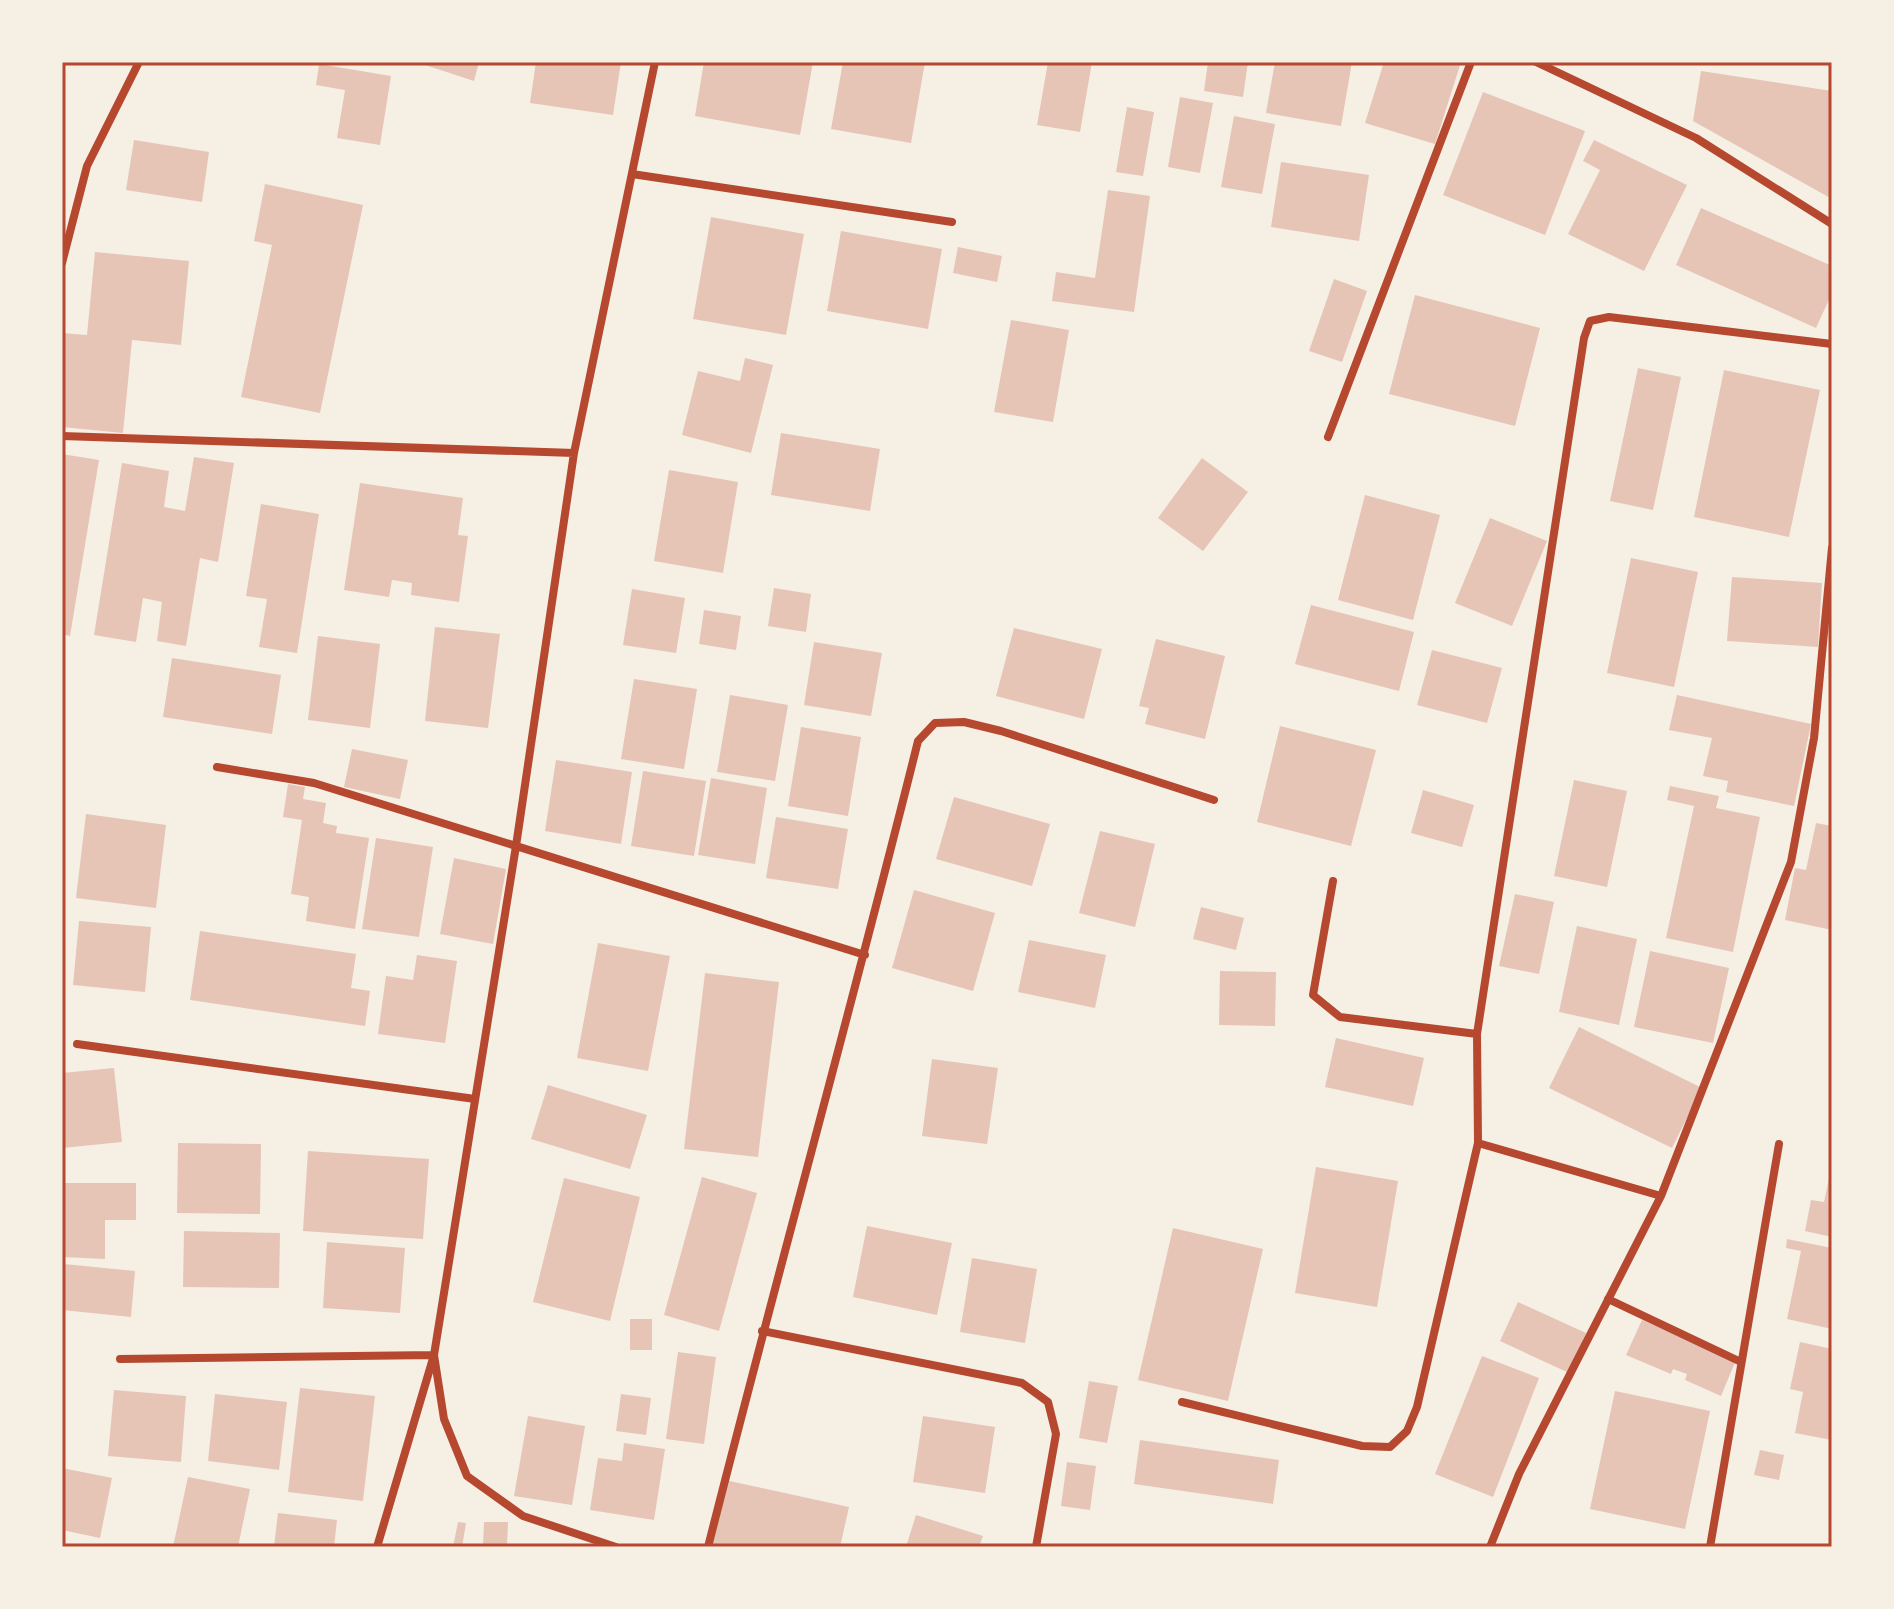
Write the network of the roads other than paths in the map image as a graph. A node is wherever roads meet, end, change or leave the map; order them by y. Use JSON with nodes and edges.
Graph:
{"nodes":[{"id":1,"x":139,"y":62,"type":"edge"},
{"id":2,"x":655,"y":62,"type":"edge"},
{"id":3,"x":1471,"y":62,"type":"edge"},
{"id":4,"x":1536,"y":62,"type":"edge"},
{"id":5,"x":632,"y":174,"type":"junction"},
{"id":6,"x":952,"y":222,"type":"dead end"},
{"id":7,"x":1832,"y":224,"type":"edge"},
{"id":8,"x":62,"y":263,"type":"edge"},
{"id":9,"x":1832,"y":344,"type":"edge"},
{"id":10,"x":62,"y":436,"type":"edge"},
{"id":11,"x":1328,"y":437,"type":"dead end"},
{"id":12,"x":574,"y":453,"type":"junction"},
{"id":13,"x":1832,"y":548,"type":"edge"},
{"id":14,"x":217,"y":767,"type":"dead end"},
{"id":15,"x":1214,"y":800,"type":"dead end"},
{"id":16,"x":516,"y":846,"type":"junction"},
{"id":17,"x":1333,"y":881,"type":"dead end"},
{"id":18,"x":865,"y":955,"type":"junction"},
{"id":19,"x":1477,"y":1034,"type":"junction"},
{"id":20,"x":77,"y":1044,"type":"dead end"},
{"id":21,"x":475,"y":1099,"type":"junction"},
{"id":22,"x":1478,"y":1143,"type":"junction"},
{"id":23,"x":1779,"y":1144,"type":"dead end"},
{"id":24,"x":1661,"y":1196,"type":"junction"},
{"id":25,"x":1608,"y":1299,"type":"junction"},
{"id":26,"x":762,"y":1331,"type":"junction"},
{"id":27,"x":434,"y":1355,"type":"junction"},
{"id":28,"x":120,"y":1359,"type":"dead end"},
{"id":29,"x":1741,"y":1362,"type":"junction"},
{"id":30,"x":1182,"y":1402,"type":"dead end"},
{"id":31,"x":377,"y":1547,"type":"edge"},
{"id":32,"x":616,"y":1547,"type":"edge"},
{"id":33,"x":708,"y":1547,"type":"edge"},
{"id":34,"x":1036,"y":1547,"type":"edge"},
{"id":35,"x":1490,"y":1547,"type":"edge"},
{"id":36,"x":1710,"y":1547,"type":"edge"}],
"edges":[{"from":1,"to":8,"type":"street"},
{"from":2,"to":5,"type":"street"},
{"from":3,"to":11,"type":"street"},
{"from":4,"to":7,"type":"street"},
{"from":5,"to":6,"type":"street"},
{"from":5,"to":12,"type":"street"},
{"from":9,"to":19,"type":"street"},
{"from":10,"to":12,"type":"street"},
{"from":12,"to":16,"type":"street"},
{"from":13,"to":24,"type":"street"},
{"from":14,"to":16,"type":"street"},
{"from":15,"to":18,"type":"street"},
{"from":16,"to":18,"type":"street"},
{"from":16,"to":21,"type":"street"},
{"from":17,"to":19,"type":"street"},
{"from":18,"to":26,"type":"street"},
{"from":19,"to":22,"type":"street"},
{"from":20,"to":21,"type":"street"},
{"from":21,"to":27,"type":"street"},
{"from":22,"to":24,"type":"street"},
{"from":22,"to":30,"type":"street"},
{"from":23,"to":29,"type":"street"},
{"from":24,"to":25,"type":"street"},
{"from":25,"to":29,"type":"street"},
{"from":25,"to":35,"type":"street"},
{"from":26,"to":33,"type":"street"},
{"from":26,"to":34,"type":"street"},
{"from":27,"to":28,"type":"street"},
{"from":27,"to":31,"type":"street"},
{"from":27,"to":32,"type":"street"},
{"from":29,"to":36,"type":"street"}]}
